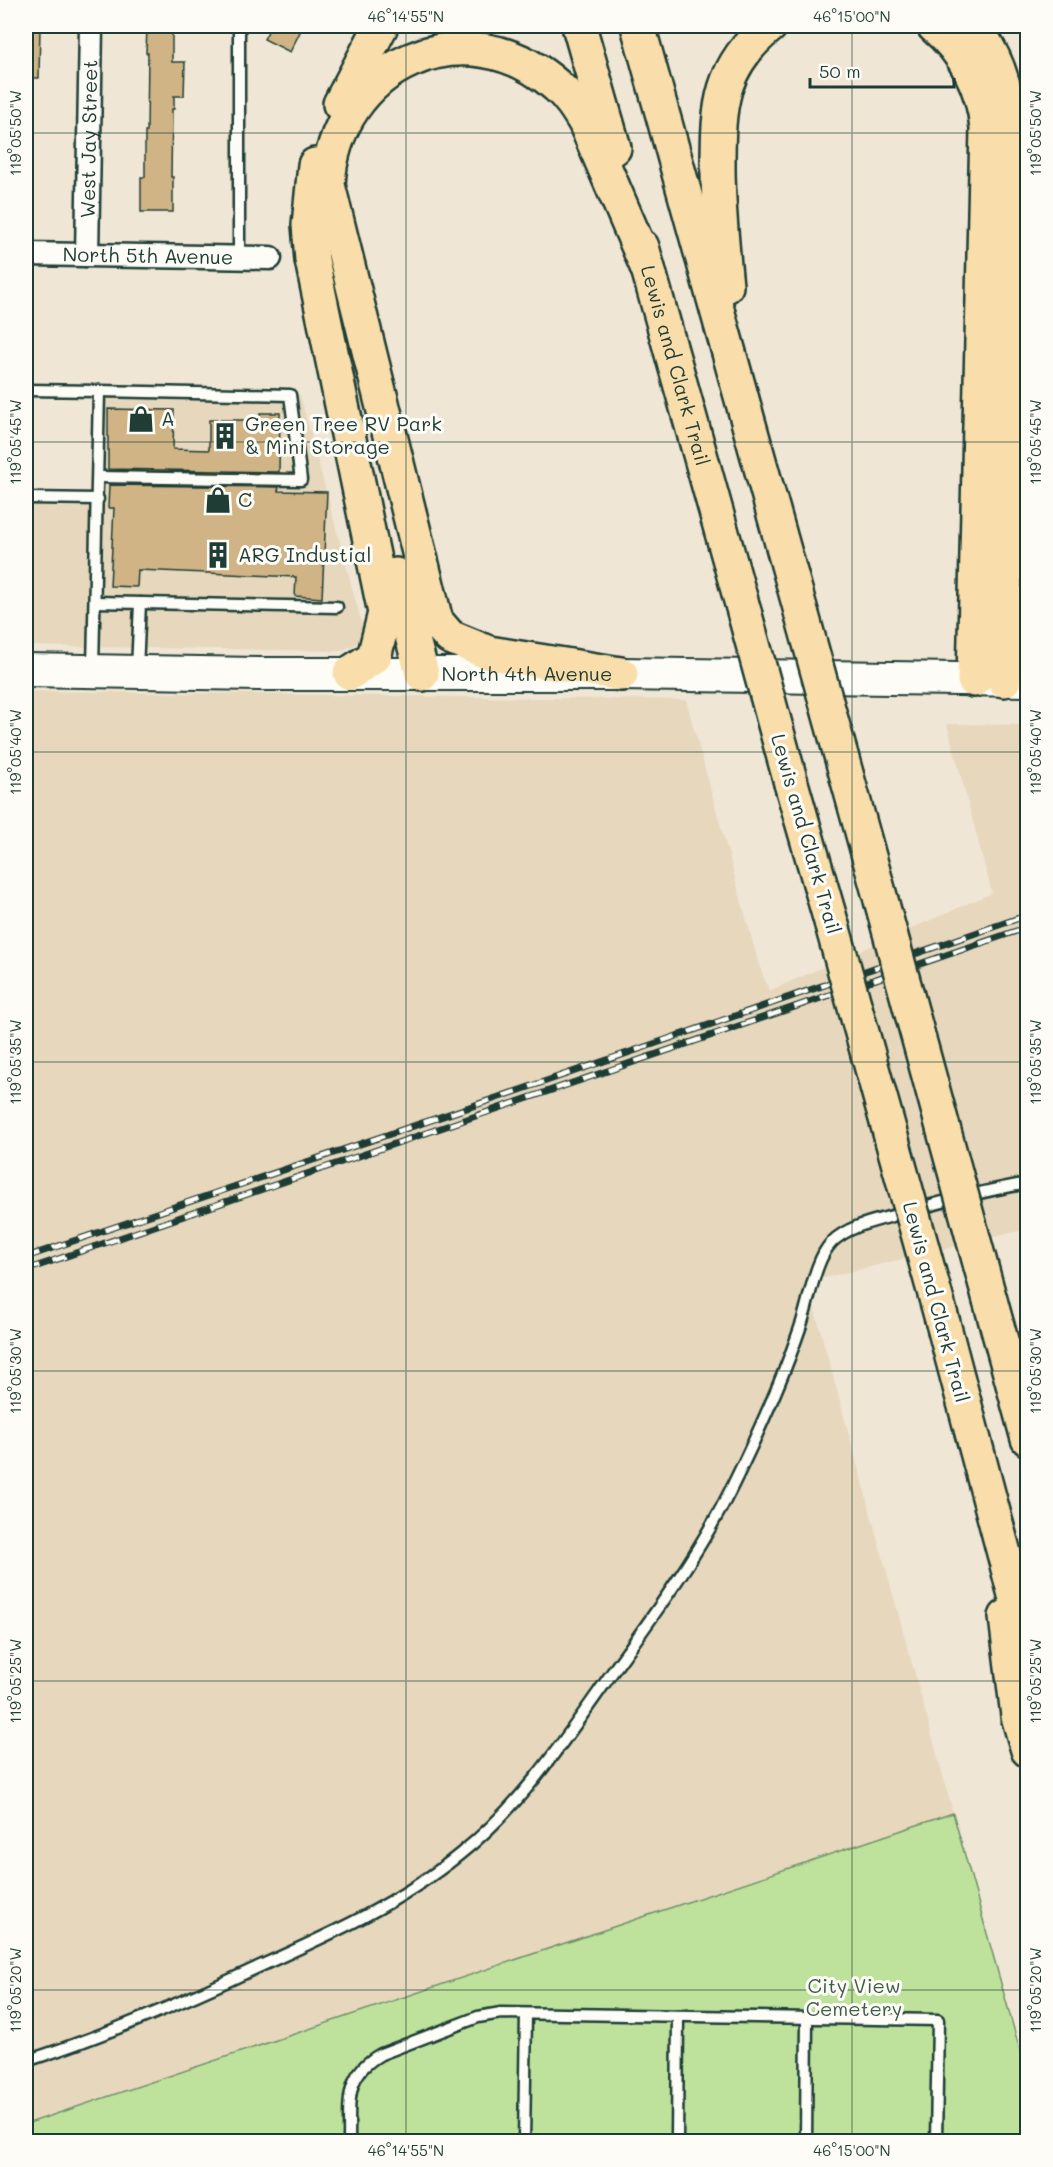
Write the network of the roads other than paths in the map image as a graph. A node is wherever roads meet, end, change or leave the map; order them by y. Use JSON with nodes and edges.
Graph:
{"nodes":[{"id":1,"x":91,"y":26,"type":"edge"},
{"id":2,"x":239,"y":26,"type":"edge"},
{"id":3,"x":381,"y":26,"type":"edge"},
{"id":4,"x":579,"y":26,"type":"edge"},
{"id":5,"x":638,"y":26,"type":"edge"},
{"id":6,"x":770,"y":26,"type":"edge"},
{"id":7,"x":934,"y":26,"type":"edge"},
{"id":8,"x":973,"y":26,"type":"edge"},
{"id":9,"x":26,"y":254,"type":"edge"},
{"id":10,"x":87,"y":255,"type":"junction"},
{"id":11,"x":239,"y":257,"type":"junction"},
{"id":12,"x":270,"y":258,"type":"dead end"},
{"id":13,"x":312,"y":260,"type":"junction"},
{"id":14,"x":648,"y":269,"type":"junction"},
{"id":15,"x":737,"y":387,"type":"junction"},
{"id":16,"x":26,"y":390,"type":"edge"},
{"id":17,"x":99,"y":392,"type":"junction"},
{"id":18,"x":98,"y":477,"type":"junction"},
{"id":19,"x":26,"y":498,"type":"edge"},
{"id":20,"x":98,"y":499,"type":"junction"},
{"id":21,"x":95,"y":602,"type":"junction"},
{"id":22,"x":140,"y":603,"type":"junction"},
{"id":23,"x":337,"y":608,"type":"dead end"},
{"id":24,"x":436,"y":621,"type":"junction"},
{"id":25,"x":26,"y":670,"type":"edge"},
{"id":26,"x":93,"y":671,"type":"junction"},
{"id":27,"x":137,"y":672,"type":"junction"},
{"id":28,"x":350,"y":673,"type":"junction"},
{"id":29,"x":422,"y":674,"type":"junction"},
{"id":30,"x":621,"y":674,"type":"junction"},
{"id":31,"x":1002,"y":680,"type":"edge"},
{"id":32,"x":1028,"y":1183,"type":"edge"},
{"id":33,"x":1028,"y":1439,"type":"edge"},
{"id":34,"x":993,"y":1520,"type":"junction"},
{"id":35,"x":1028,"y":1644,"type":"edge"},
{"id":36,"x":1028,"y":1750,"type":"edge"},
{"id":37,"x":526,"y":2014,"type":"junction"},
{"id":38,"x":678,"y":2016,"type":"junction"},
{"id":39,"x":807,"y":2018,"type":"junction"},
{"id":40,"x":26,"y":2061,"type":"edge"},
{"id":41,"x":349,"y":2142,"type":"edge"},
{"id":42,"x":524,"y":2142,"type":"edge"},
{"id":43,"x":677,"y":2142,"type":"edge"},
{"id":44,"x":806,"y":2142,"type":"edge"},
{"id":45,"x":936,"y":2142,"type":"edge"}],
"edges":[{"from":1,"to":10,"type":"street","name":"West Jay Street"},
{"from":2,"to":11,"type":"lane"},
{"from":3,"to":13,"type":"highway"},
{"from":4,"to":14,"type":"highway","name":"Lewis and Clark Trail"},
{"from":5,"to":15,"type":"highway"},
{"from":6,"to":15,"type":"highway"},
{"from":7,"to":31,"type":"highway"},
{"from":8,"to":31,"type":"highway"},
{"from":9,"to":10,"type":"street","name":"North 5th Avenue"},
{"from":10,"to":11,"type":"street","name":"North 5th Avenue"},
{"from":11,"to":12,"type":"street","name":"North 5th Avenue"},
{"from":13,"to":28,"type":"highway"},
{"from":13,"to":29,"type":"highway"},
{"from":14,"to":24,"type":"highway"},
{"from":14,"to":34,"type":"highway","name":"Lewis and Clark Trail","bridge":true},
{"from":15,"to":33,"type":"highway","bridge":true},
{"from":16,"to":17,"type":"lane"},
{"from":17,"to":18,"type":"lane"},
{"from":17,"to":18,"type":"lane"},
{"from":18,"to":20,"type":"lane"},
{"from":19,"to":20,"type":"lane"},
{"from":20,"to":21,"type":"lane"},
{"from":21,"to":22,"type":"lane"},
{"from":21,"to":26,"type":"lane"},
{"from":22,"to":23,"type":"lane"},
{"from":22,"to":27,"type":"lane"},
{"from":24,"to":29,"type":"highway"},
{"from":24,"to":30,"type":"highway"},
{"from":25,"to":26,"type":"main road","name":"North 4th Avenue"},
{"from":26,"to":27,"type":"main road","name":"North 4th Avenue"},
{"from":27,"to":28,"type":"main road","name":"North 4th Avenue"},
{"from":28,"to":29,"type":"main road","name":"North 4th Avenue"},
{"from":29,"to":30,"type":"main road","name":"North 4th Avenue"},
{"from":30,"to":31,"type":"main road","name":"North 4th Avenue"},
{"from":32,"to":40,"type":"lane"},
{"from":34,"to":35,"type":"highway","name":"Lewis and Clark Trail"},
{"from":34,"to":36,"type":"highway"},
{"from":37,"to":38,"type":"lane"},
{"from":37,"to":41,"type":"lane"},
{"from":37,"to":42,"type":"lane"},
{"from":38,"to":39,"type":"lane"},
{"from":38,"to":43,"type":"lane"},
{"from":39,"to":44,"type":"lane"},
{"from":39,"to":45,"type":"lane"}]}
